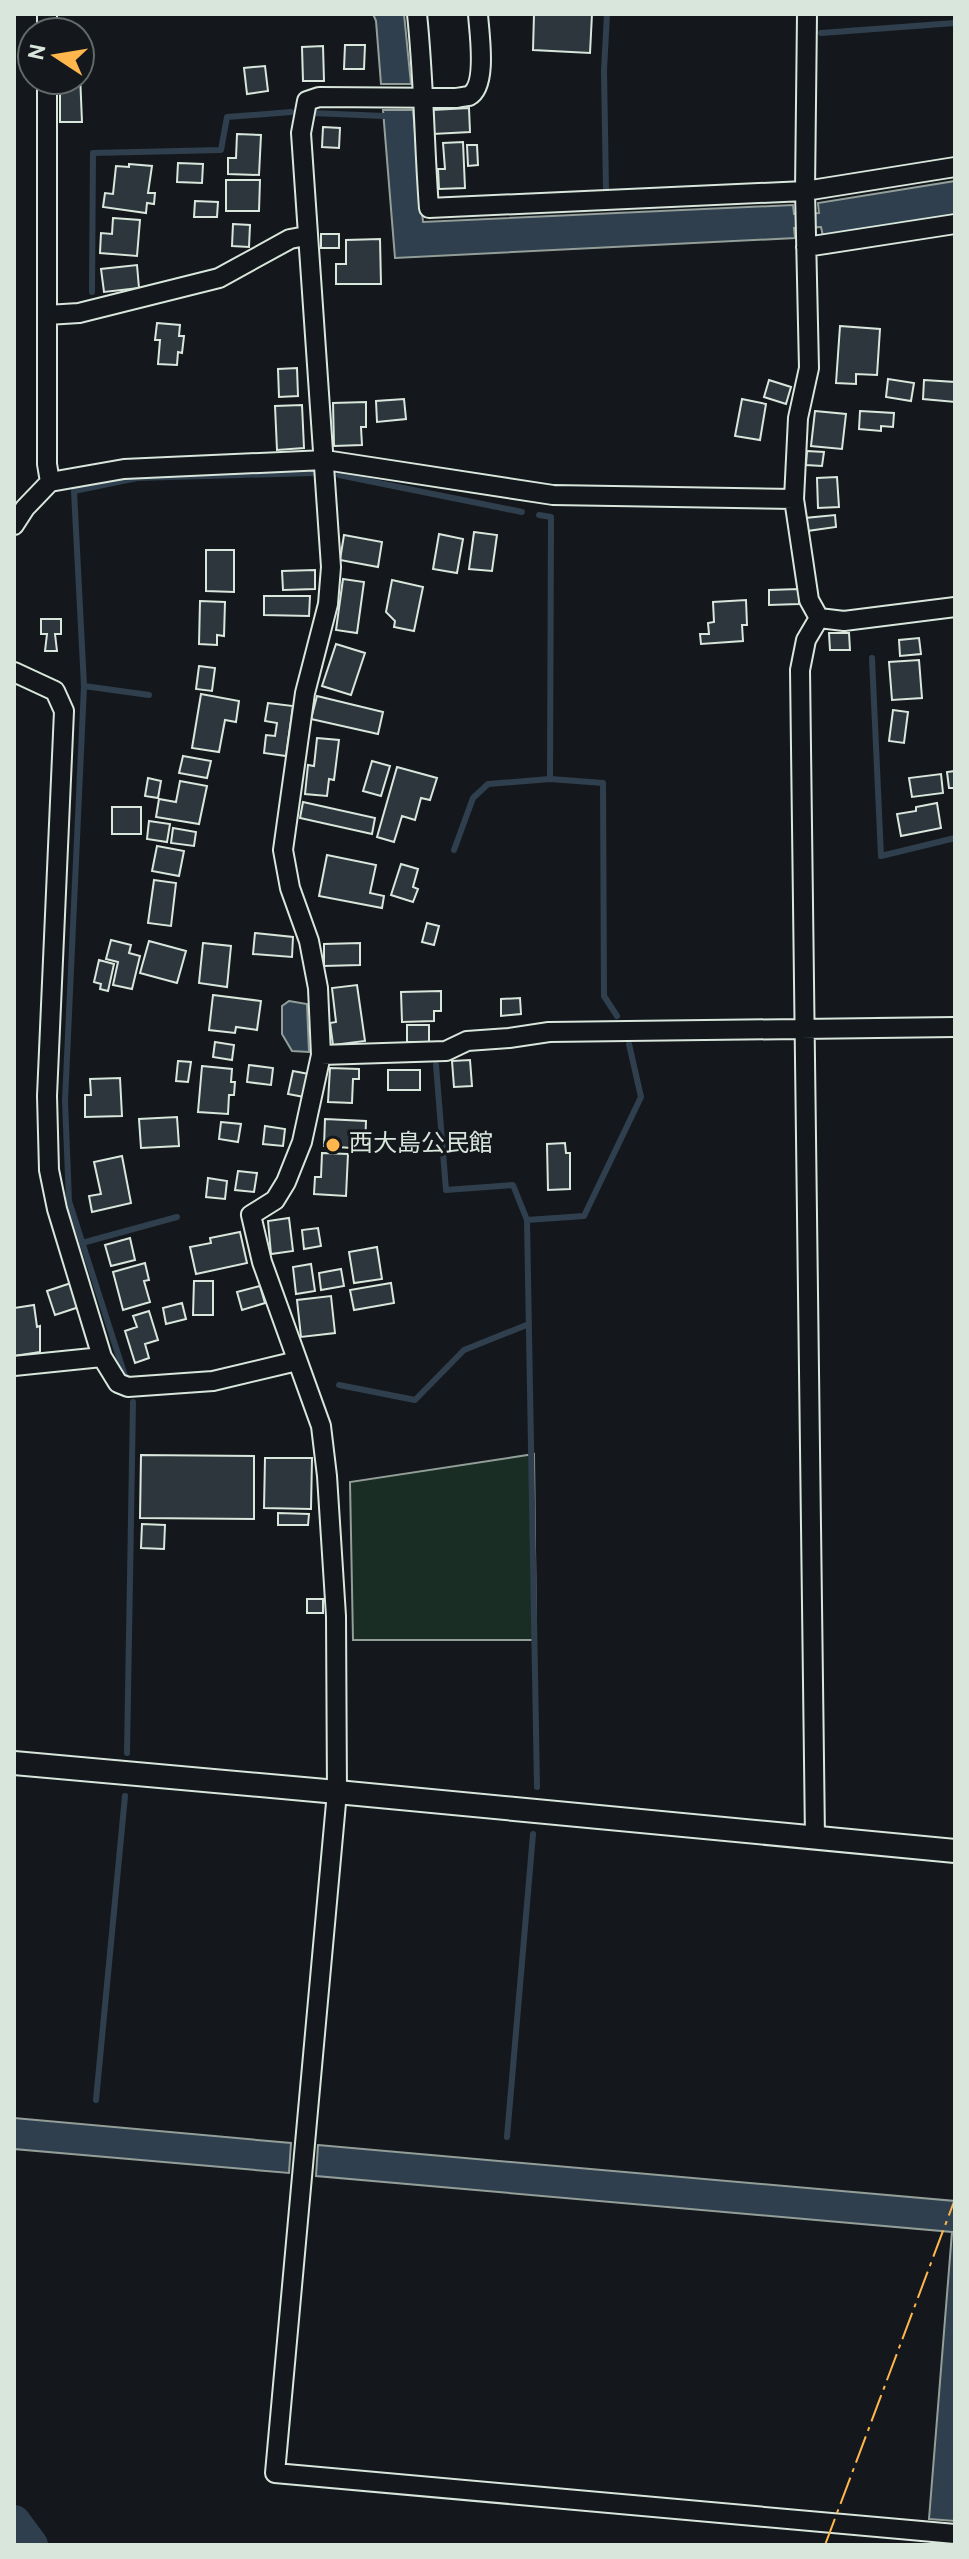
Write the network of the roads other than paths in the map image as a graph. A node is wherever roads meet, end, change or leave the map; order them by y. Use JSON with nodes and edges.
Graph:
{"nodes":[{"id":1,"x":417,"y":14,"type":"edge"},
{"id":2,"x":478,"y":14,"type":"edge"},
{"id":3,"x":807,"y":14,"type":"edge"},
{"id":4,"x":47,"y":96,"type":"edge"},
{"id":5,"x":424,"y":97,"type":"junction"},
{"id":6,"x":955,"y":167,"type":"edge"},
{"id":7,"x":805,"y":191,"type":"junction"},
{"id":8,"x":955,"y":224,"type":"edge"},
{"id":9,"x":306,"y":236,"type":"junction"},
{"id":10,"x":806,"y":239,"type":"junction"},
{"id":11,"x":47,"y":315,"type":"junction"},
{"id":12,"x":325,"y":460,"type":"junction"},
{"id":13,"x":50,"y":482,"type":"junction"},
{"id":14,"x":794,"y":499,"type":"junction"},
{"id":15,"x":14,"y":525,"type":"edge"},
{"id":16,"x":955,"y":607,"type":"edge"},
{"id":17,"x":819,"y":618,"type":"junction"},
{"id":18,"x":14,"y":672,"type":"edge"},
{"id":19,"x":955,"y":1027,"type":"edge"},
{"id":20,"x":805,"y":1030,"type":"junction"},
{"id":21,"x":321,"y":1055,"type":"junction"},
{"id":22,"x":102,"y":1357,"type":"junction"},
{"id":23,"x":297,"y":1361,"type":"junction"},
{"id":24,"x":14,"y":1366,"type":"edge"},
{"id":25,"x":14,"y":1763,"type":"edge"},
{"id":26,"x":337,"y":1792,"type":"junction"},
{"id":27,"x":815,"y":1838,"type":"junction"},
{"id":28,"x":955,"y":1851,"type":"edge"},
{"id":29,"x":955,"y":2534,"type":"edge"}],
"edges":[{"from":1,"to":5,"type":"street"},
{"from":2,"to":5,"type":"street"},
{"from":3,"to":7,"type":"street"},
{"from":4,"to":11,"type":"street"},
{"from":5,"to":7,"type":"street"},
{"from":5,"to":9,"type":"street"},
{"from":6,"to":7,"type":"street"},
{"from":7,"to":10,"type":"street"},
{"from":8,"to":10,"type":"street"},
{"from":9,"to":11,"type":"street"},
{"from":9,"to":12,"type":"street"},
{"from":10,"to":14,"type":"street"},
{"from":11,"to":13,"type":"street"},
{"from":12,"to":13,"type":"street"},
{"from":12,"to":14,"type":"street"},
{"from":12,"to":21,"type":"street"},
{"from":13,"to":15,"type":"street"},
{"from":14,"to":17,"type":"street"},
{"from":16,"to":17,"type":"street"},
{"from":17,"to":20,"type":"street"},
{"from":18,"to":22,"type":"street"},
{"from":19,"to":20,"type":"street"},
{"from":20,"to":21,"type":"street"},
{"from":20,"to":27,"type":"street"},
{"from":21,"to":23,"type":"street"},
{"from":22,"to":23,"type":"street"},
{"from":22,"to":24,"type":"street"},
{"from":23,"to":26,"type":"street"},
{"from":25,"to":26,"type":"street"},
{"from":26,"to":27,"type":"street"},
{"from":26,"to":29,"type":"street"},
{"from":27,"to":28,"type":"street"}]}
